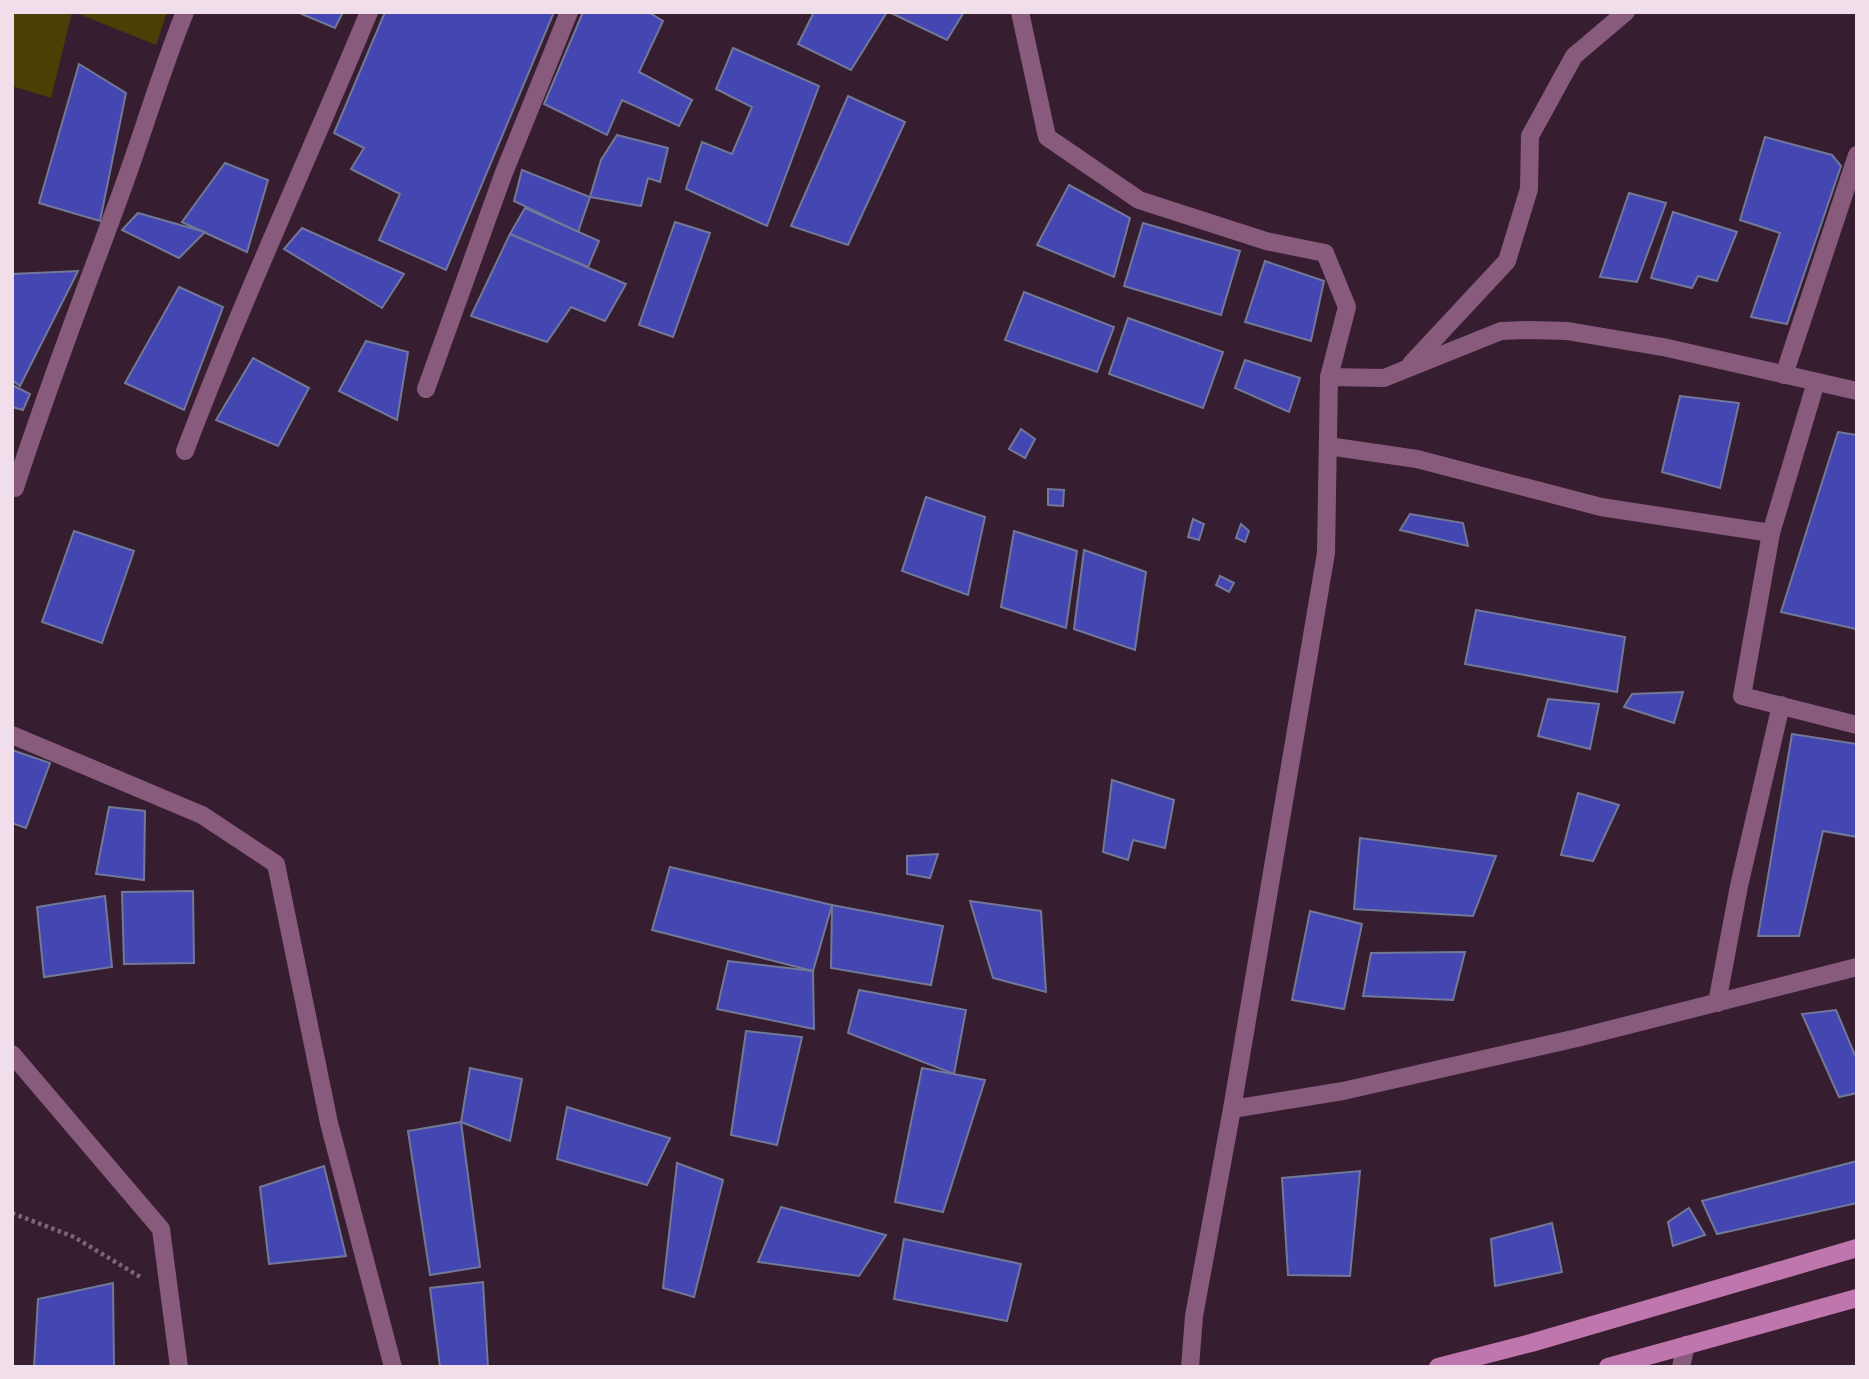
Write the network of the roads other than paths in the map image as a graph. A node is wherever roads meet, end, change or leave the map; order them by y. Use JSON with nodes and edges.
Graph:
{"nodes":[{"id":1,"x":185,"y":12,"type":"edge"},
{"id":2,"x":369,"y":12,"type":"edge"},
{"id":3,"x":569,"y":12,"type":"edge"},
{"id":4,"x":1020,"y":12,"type":"edge"},
{"id":5,"x":1626,"y":12,"type":"edge"},
{"id":6,"x":1857,"y":155,"type":"edge"},
{"id":7,"x":1406,"y":369,"type":"junction"},
{"id":8,"x":1784,"y":375,"type":"junction"},
{"id":9,"x":1329,"y":377,"type":"junction"},
{"id":10,"x":1816,"y":382,"type":"junction"},
{"id":11,"x":426,"y":389,"type":"dead end"},
{"id":12,"x":1857,"y":391,"type":"edge"},
{"id":13,"x":1328,"y":446,"type":"junction"},
{"id":14,"x":185,"y":451,"type":"dead end"},
{"id":15,"x":15,"y":488,"type":"dead end"},
{"id":16,"x":1771,"y":533,"type":"junction"},
{"id":17,"x":1781,"y":705,"type":"junction"},
{"id":18,"x":1857,"y":725,"type":"edge"},
{"id":19,"x":12,"y":735,"type":"edge"},
{"id":20,"x":1857,"y":967,"type":"edge"},
{"id":21,"x":1717,"y":1003,"type":"junction"},
{"id":22,"x":12,"y":1054,"type":"edge"},
{"id":23,"x":1232,"y":1109,"type":"junction"},
{"id":24,"x":1857,"y":1248,"type":"edge"},
{"id":25,"x":1857,"y":1298,"type":"edge"},
{"id":26,"x":1686,"y":1345,"type":"junction"},
{"id":27,"x":179,"y":1367,"type":"edge"},
{"id":28,"x":393,"y":1367,"type":"edge"},
{"id":29,"x":1190,"y":1367,"type":"edge"},
{"id":30,"x":1438,"y":1367,"type":"edge"},
{"id":31,"x":1608,"y":1367,"type":"edge"},
{"id":32,"x":1681,"y":1367,"type":"edge"}],
"edges":[{"from":1,"to":15,"type":"street"},
{"from":2,"to":14,"type":"street"},
{"from":3,"to":11,"type":"street"},
{"from":4,"to":9,"type":"street"},
{"from":5,"to":7,"type":"street"},
{"from":6,"to":8,"type":"street"},
{"from":7,"to":8,"type":"street"},
{"from":7,"to":9,"type":"street"},
{"from":8,"to":10,"type":"street"},
{"from":9,"to":13,"type":"street"},
{"from":10,"to":12,"type":"street"},
{"from":10,"to":16,"type":"street"},
{"from":13,"to":16,"type":"street"},
{"from":13,"to":23,"type":"street"},
{"from":16,"to":17,"type":"street"},
{"from":17,"to":18,"type":"street"},
{"from":17,"to":21,"type":"street"},
{"from":19,"to":28,"type":"street"},
{"from":20,"to":21,"type":"street"},
{"from":21,"to":23,"type":"street"},
{"from":22,"to":27,"type":"street"},
{"from":23,"to":29,"type":"street"},
{"from":24,"to":30,"type":"main road"},
{"from":25,"to":26,"type":"main road"},
{"from":26,"to":31,"type":"main road"},
{"from":26,"to":32,"type":"street"}]}
